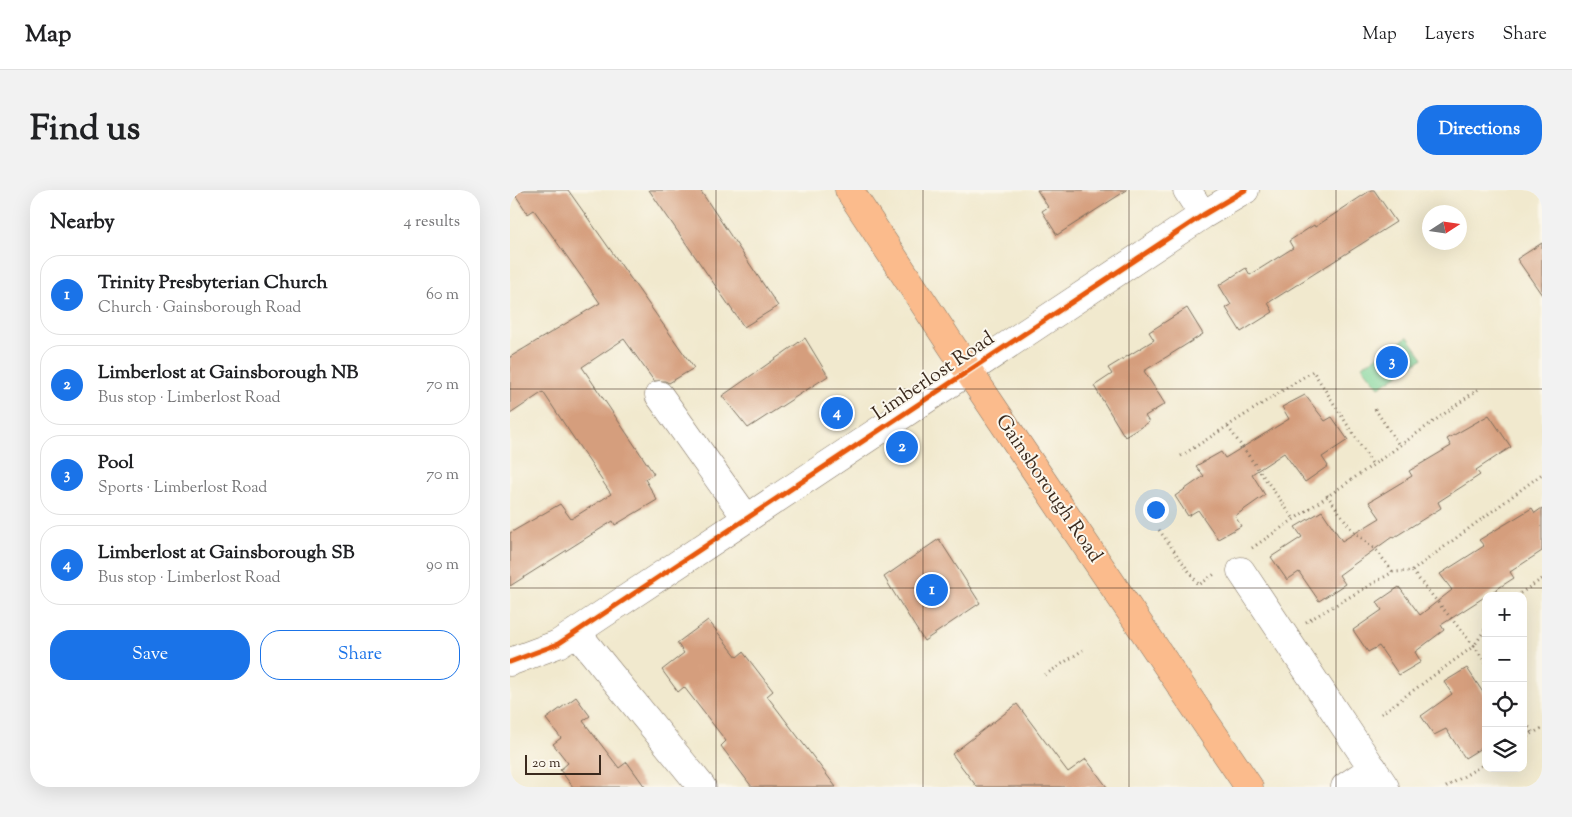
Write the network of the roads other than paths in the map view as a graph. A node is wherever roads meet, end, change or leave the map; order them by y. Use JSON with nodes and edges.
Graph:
{"nodes":[{"id":1,"x":849,"y":190,"type":"edge"},
{"id":2,"x":1187,"y":190,"type":"edge"},
{"id":3,"x":1244,"y":190,"type":"edge"},
{"id":4,"x":1203,"y":216,"type":"junction"},
{"id":5,"x":969,"y":372,"type":"junction"},
{"id":6,"x":659,"y":395,"type":"dead end"},
{"id":7,"x":746,"y":519,"type":"junction"},
{"id":8,"x":1237,"y":564,"type":"road end"},
{"id":9,"x":576,"y":632,"type":"junction"},
{"id":10,"x":510,"y":662,"type":"edge"},
{"id":11,"x":1379,"y":778,"type":"edge"},
{"id":12,"x":702,"y":787,"type":"edge"},
{"id":13,"x":1249,"y":787,"type":"edge"},
{"id":14,"x":1346,"y":787,"type":"edge"}],
"edges":[{"from":1,"to":5,"type":"main road","name":"Gainsborough Road"},
{"from":2,"to":4,"type":"street"},
{"from":3,"to":4,"type":"street","name":"Limberlost Road"},
{"from":4,"to":5,"type":"street","name":"Limberlost Road"},
{"from":5,"to":7,"type":"street","name":"Limberlost Road"},
{"from":5,"to":13,"type":"main road","name":"Gainsborough Road"},
{"from":6,"to":7,"type":"street"},
{"from":7,"to":9,"type":"street","name":"Limberlost Road"},
{"from":8,"to":11,"type":"street"},
{"from":9,"to":10,"type":"street","name":"Limberlost Road"},
{"from":9,"to":12,"type":"street"},
{"from":11,"to":14,"type":"street"}]}
